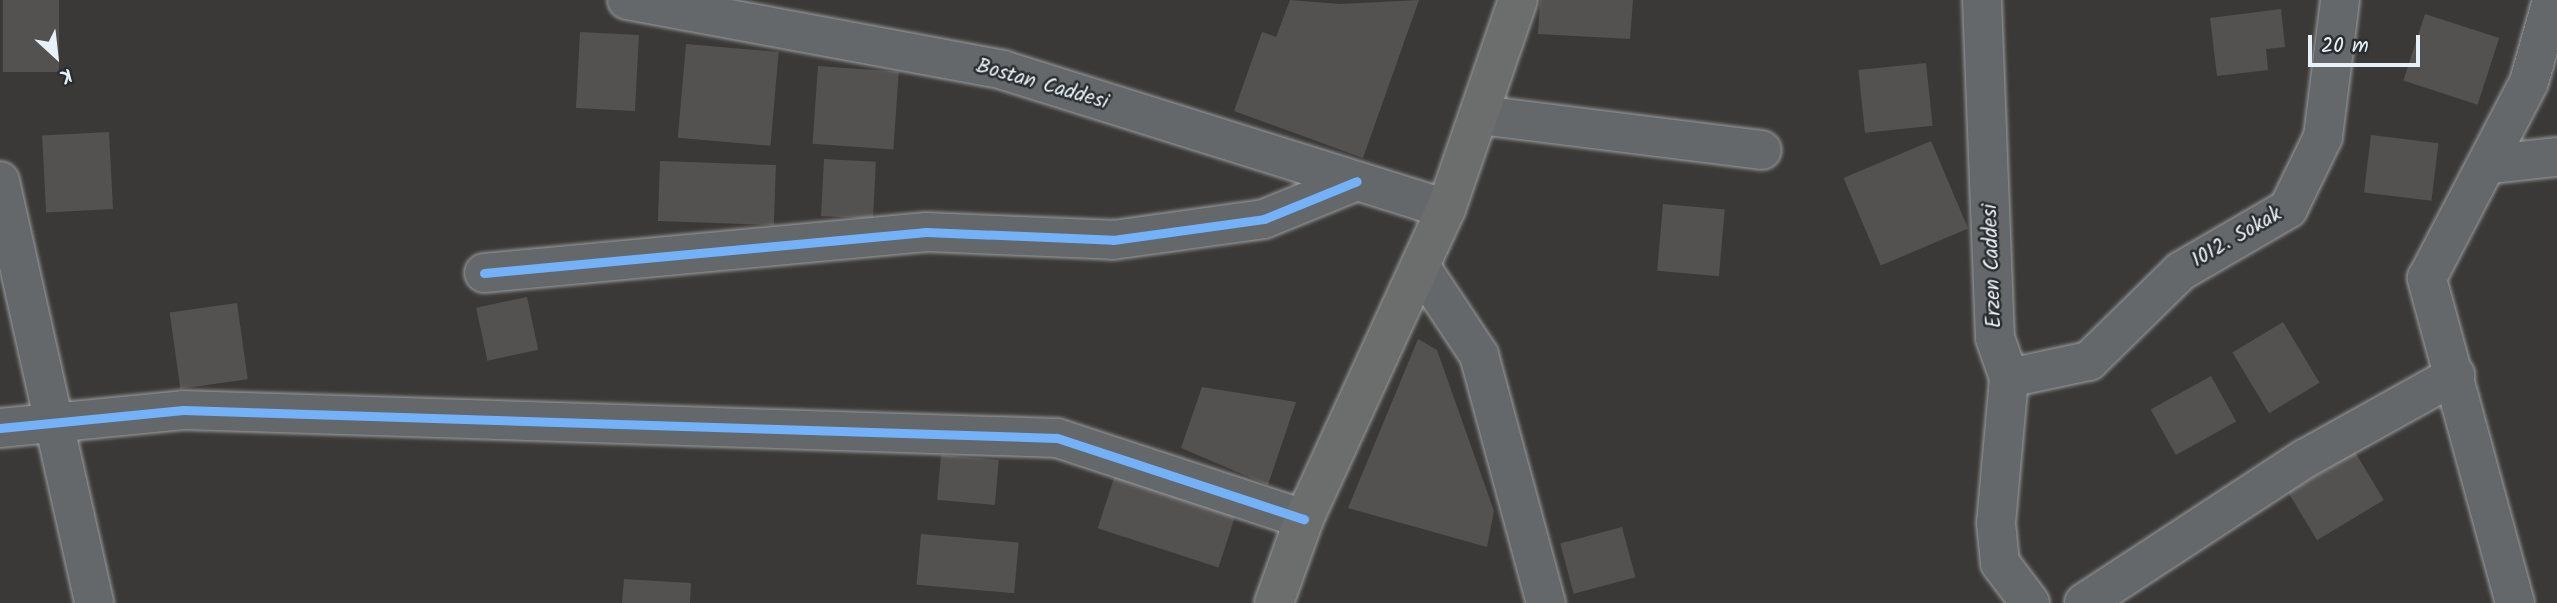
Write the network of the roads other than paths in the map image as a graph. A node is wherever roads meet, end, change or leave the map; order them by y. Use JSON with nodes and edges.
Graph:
{"nodes":[{"id":1,"x":627,"y":0,"type":"edge"},
{"id":2,"x":1518,"y":0,"type":"edge"},
{"id":3,"x":1982,"y":0,"type":"edge"},
{"id":4,"x":2340,"y":0,"type":"edge"},
{"id":5,"x":2552,"y":0,"type":"edge"},
{"id":6,"x":684,"y":5,"type":"edge"},
{"id":7,"x":1480,"y":115,"type":"junction"},
{"id":8,"x":1762,"y":150,"type":"dead end"},
{"id":9,"x":2557,"y":157,"type":"edge"},
{"id":10,"x":2491,"y":164,"type":"junction"},
{"id":11,"x":0,"y":181,"type":"edge"},
{"id":12,"x":1357,"y":181,"type":"junction"},
{"id":13,"x":1446,"y":208,"type":"junction"},
{"id":14,"x":1420,"y":266,"type":"junction"},
{"id":15,"x":484,"y":273,"type":"dead end"},
{"id":16,"x":2455,"y":375,"type":"junction"},
{"id":17,"x":2009,"y":377,"type":"junction"},
{"id":18,"x":57,"y":424,"type":"junction"},
{"id":19,"x":0,"y":428,"type":"edge"},
{"id":20,"x":1304,"y":519,"type":"junction"},
{"id":21,"x":94,"y":603,"type":"edge"},
{"id":22,"x":1274,"y":603,"type":"edge"},
{"id":23,"x":1546,"y":603,"type":"edge"},
{"id":24,"x":2030,"y":603,"type":"edge"},
{"id":25,"x":2084,"y":603,"type":"edge"},
{"id":26,"x":2515,"y":603,"type":"edge"}],
"edges":[{"from":1,"to":6,"type":"street","name":"Bostan Caddesi"},
{"from":2,"to":7,"type":"main road"},
{"from":3,"to":17,"type":"street","name":"Erzen Caddesi"},
{"from":4,"to":17,"type":"street","name":"1012. Sokak"},
{"from":5,"to":10,"type":"street"},
{"from":6,"to":12,"type":"street","name":"Bostan Caddesi"},
{"from":7,"to":8,"type":"street"},
{"from":7,"to":13,"type":"main road"},
{"from":9,"to":10,"type":"street"},
{"from":10,"to":16,"type":"street"},
{"from":11,"to":18,"type":"street"},
{"from":12,"to":13,"type":"street","name":"Bostan Caddesi"},
{"from":12,"to":15,"type":"street"},
{"from":13,"to":14,"type":"main road"},
{"from":14,"to":20,"type":"main road"},
{"from":14,"to":23,"type":"street"},
{"from":16,"to":25,"type":"street"},
{"from":16,"to":26,"type":"street"},
{"from":17,"to":24,"type":"street","name":"Erzen Caddesi"},
{"from":18,"to":19,"type":"street"},
{"from":18,"to":20,"type":"street"},
{"from":18,"to":21,"type":"street"},
{"from":20,"to":22,"type":"main road"}]}
